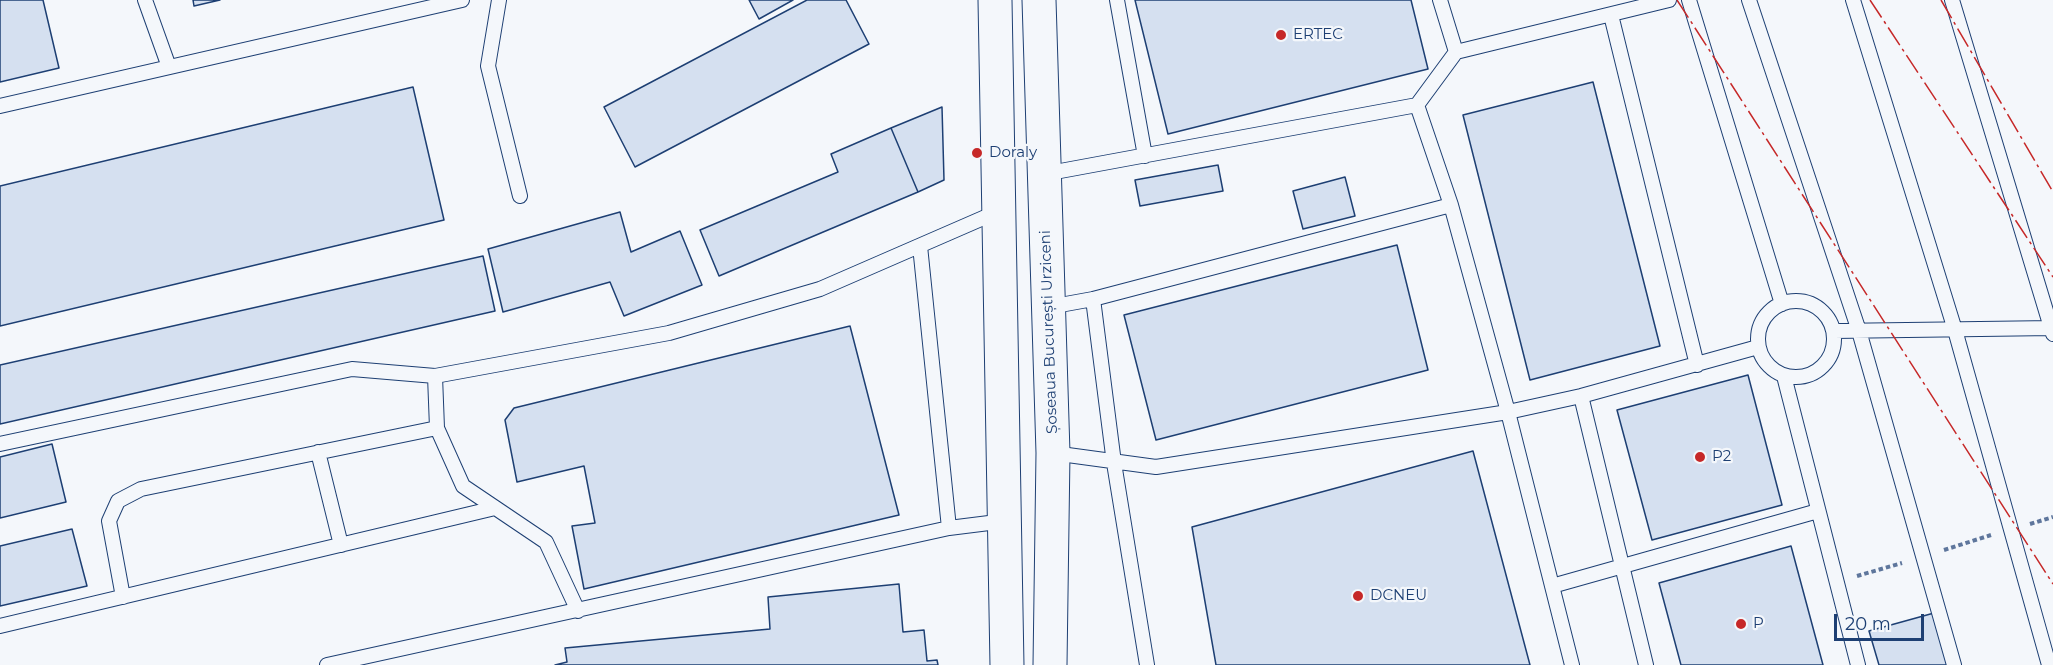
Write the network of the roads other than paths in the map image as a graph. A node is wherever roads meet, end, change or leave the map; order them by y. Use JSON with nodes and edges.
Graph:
{"nodes":[{"id":1,"x":145,"y":0,"type":"edge"},
{"id":2,"x":462,"y":0,"type":"edge"},
{"id":3,"x":500,"y":0,"type":"edge"},
{"id":4,"x":995,"y":0,"type":"edge"},
{"id":5,"x":1039,"y":0,"type":"edge"},
{"id":6,"x":1117,"y":0,"type":"edge"},
{"id":7,"x":1440,"y":0,"type":"edge"},
{"id":8,"x":1689,"y":0,"type":"edge"},
{"id":9,"x":1749,"y":0,"type":"edge"},
{"id":10,"x":1852,"y":0,"type":"edge"},
{"id":11,"x":1952,"y":0,"type":"edge"},
{"id":12,"x":1663,"y":1,"type":"edge"},
{"id":13,"x":1611,"y":15,"type":"junction"},
{"id":14,"x":1456,"y":52,"type":"junction"},
{"id":15,"x":169,"y":67,"type":"junction"},
{"id":16,"x":1417,"y":105,"type":"junction"},
{"id":17,"x":0,"y":106,"type":"edge"},
{"id":18,"x":1145,"y":156,"type":"junction"},
{"id":19,"x":1042,"y":174,"type":"junction"},
{"id":20,"x":520,"y":196,"type":"dead end"},
{"id":21,"x":1451,"y":205,"type":"junction"},
{"id":22,"x":999,"y":212,"type":"junction"},
{"id":23,"x":920,"y":246,"type":"junction"},
{"id":24,"x":1093,"y":299,"type":"junction"},
{"id":25,"x":1782,"y":304,"type":"junction"},
{"id":26,"x":1049,"y":307,"type":"junction"},
{"id":27,"x":1955,"y":330,"type":"junction"},
{"id":28,"x":2052,"y":330,"type":"edge"},
{"id":29,"x":1834,"y":331,"type":"junction"},
{"id":30,"x":1859,"y":331,"type":"junction"},
{"id":31,"x":1758,"y":347,"type":"junction"},
{"id":32,"x":1697,"y":364,"type":"junction"},
{"id":33,"x":435,"y":376,"type":"junction"},
{"id":34,"x":1784,"y":376,"type":"junction"},
{"id":35,"x":1581,"y":396,"type":"junction"},
{"id":36,"x":1508,"y":412,"type":"junction"},
{"id":37,"x":437,"y":428,"type":"junction"},
{"id":38,"x":0,"y":444,"type":"edge"},
{"id":39,"x":318,"y":452,"type":"junction"},
{"id":40,"x":1053,"y":453,"type":"junction"},
{"id":41,"x":1114,"y":463,"type":"junction"},
{"id":42,"x":495,"y":508,"type":"junction"},
{"id":43,"x":1818,"y":511,"type":"junction"},
{"id":44,"x":1005,"y":521,"type":"junction"},
{"id":45,"x":949,"y":528,"type":"junction"},
{"id":46,"x":341,"y":545,"type":"junction"},
{"id":47,"x":1622,"y":566,"type":"junction"},
{"id":48,"x":1552,"y":586,"type":"junction"},
{"id":49,"x":123,"y":597,"type":"junction"},
{"id":50,"x":578,"y":611,"type":"junction"},
{"id":51,"x":0,"y":626,"type":"edge"},
{"id":52,"x":1952,"y":659,"type":"edge"},
{"id":53,"x":333,"y":664,"type":"edge"},
{"id":54,"x":1007,"y":665,"type":"edge"},
{"id":55,"x":1050,"y":665,"type":"edge"},
{"id":56,"x":1147,"y":665,"type":"edge"},
{"id":57,"x":1572,"y":665,"type":"edge"},
{"id":58,"x":1646,"y":665,"type":"edge"},
{"id":59,"x":1858,"y":665,"type":"edge"},
{"id":60,"x":1967,"y":665,"type":"edge"},
{"id":61,"x":2049,"y":665,"type":"edge"}],
"edges":[{"from":1,"to":15,"type":"lane"},
{"from":2,"to":15,"type":"lane"},
{"from":3,"to":20,"type":"lane"},
{"from":4,"to":22,"type":"highway"},
{"from":5,"to":19,"type":"highway","name":"Șoseaua București Urziceni"},
{"from":6,"to":18,"type":"lane"},
{"from":7,"to":14,"type":"lane"},
{"from":8,"to":25,"type":"lane"},
{"from":9,"to":30,"type":"lane"},
{"from":10,"to":27,"type":"lane"},
{"from":11,"to":28,"type":"lane"},
{"from":12,"to":13,"type":"lane"},
{"from":13,"to":14,"type":"lane"},
{"from":13,"to":32,"type":"lane"},
{"from":14,"to":16,"type":"lane"},
{"from":15,"to":17,"type":"lane"},
{"from":16,"to":18,"type":"lane"},
{"from":16,"to":21,"type":"lane"},
{"from":18,"to":19,"type":"lane"},
{"from":19,"to":26,"type":"highway","name":"Șoseaua București Urziceni"},
{"from":21,"to":24,"type":"lane"},
{"from":21,"to":36,"type":"lane"},
{"from":22,"to":23,"type":"lane"},
{"from":22,"to":44,"type":"highway"},
{"from":23,"to":33,"type":"lane"},
{"from":23,"to":45,"type":"lane"},
{"from":24,"to":26,"type":"lane"},
{"from":24,"to":41,"type":"lane"},
{"from":25,"to":29,"type":"lane"},
{"from":25,"to":31,"type":"lane"},
{"from":26,"to":40,"type":"highway","name":"Șoseaua București Urziceni"},
{"from":27,"to":28,"type":"lane"},
{"from":27,"to":30,"type":"lane"},
{"from":27,"to":61,"type":"lane"},
{"from":29,"to":30,"type":"lane"},
{"from":29,"to":34,"type":"lane"},
{"from":30,"to":52,"type":"lane"},
{"from":31,"to":32,"type":"lane"},
{"from":31,"to":34,"type":"lane"},
{"from":32,"to":35,"type":"lane"},
{"from":33,"to":37,"type":"lane"},
{"from":33,"to":38,"type":"lane"},
{"from":34,"to":43,"type":"lane"},
{"from":35,"to":36,"type":"lane"},
{"from":35,"to":47,"type":"lane"},
{"from":36,"to":41,"type":"lane"},
{"from":36,"to":48,"type":"lane"},
{"from":37,"to":39,"type":"lane"},
{"from":37,"to":42,"type":"lane"},
{"from":39,"to":46,"type":"lane"},
{"from":39,"to":49,"type":"lane"},
{"from":40,"to":41,"type":"lane"},
{"from":40,"to":55,"type":"highway","name":"Șoseaua București Urziceni"},
{"from":41,"to":56,"type":"lane"},
{"from":42,"to":46,"type":"lane"},
{"from":42,"to":50,"type":"lane"},
{"from":43,"to":47,"type":"lane"},
{"from":43,"to":59,"type":"lane"},
{"from":44,"to":45,"type":"lane"},
{"from":44,"to":54,"type":"highway"},
{"from":45,"to":50,"type":"lane"},
{"from":46,"to":49,"type":"lane"},
{"from":47,"to":48,"type":"lane"},
{"from":47,"to":58,"type":"lane"},
{"from":48,"to":57,"type":"lane"},
{"from":49,"to":51,"type":"lane"},
{"from":50,"to":53,"type":"lane"},
{"from":52,"to":60,"type":"lane"}]}
